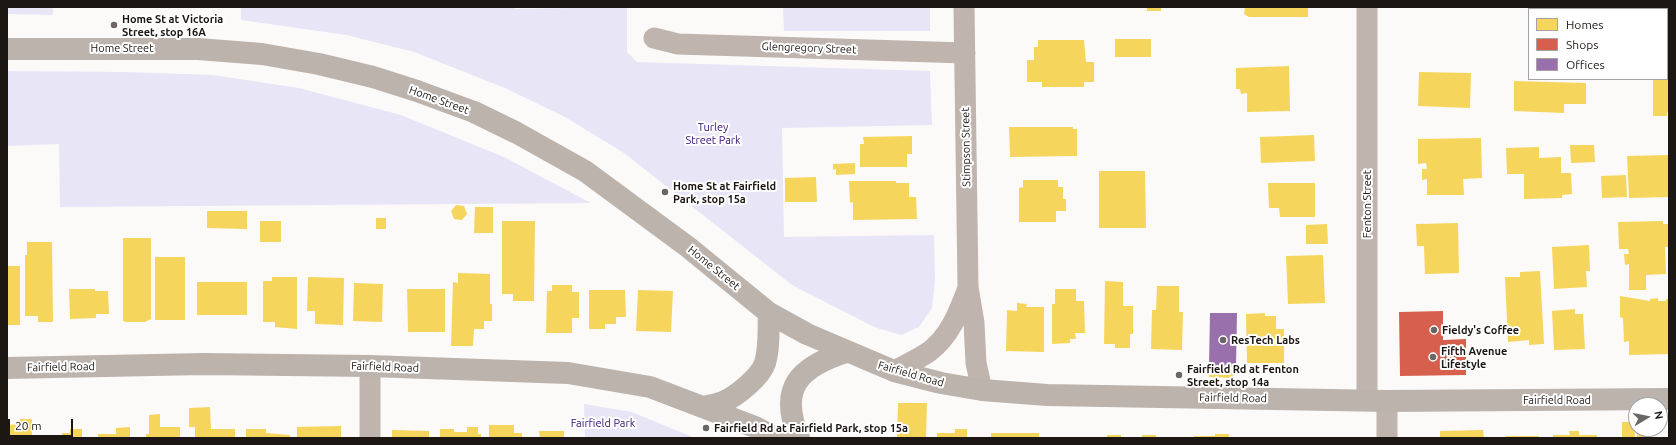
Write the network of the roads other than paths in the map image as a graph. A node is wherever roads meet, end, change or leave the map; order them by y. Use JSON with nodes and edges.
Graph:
{"nodes":[{"id":1,"x":964,"y":7,"type":"edge"},
{"id":2,"x":1367,"y":7,"type":"edge"},
{"id":3,"x":654,"y":38,"type":"dead end"},
{"id":4,"x":7,"y":49,"type":"edge"},
{"id":5,"x":965,"y":53,"type":"junction"},
{"id":6,"x":968,"y":287,"type":"junction"},
{"id":7,"x":769,"y":313,"type":"junction"},
{"id":8,"x":807,"y":334,"type":"joint"},
{"id":9,"x":846,"y":352,"type":"junction"},
{"id":10,"x":370,"y":366,"type":"junction"},
{"id":11,"x":7,"y":368,"type":"edge"},
{"id":12,"x":894,"y":371,"type":"junction"},
{"id":13,"x":982,"y":390,"type":"junction"},
{"id":14,"x":1669,"y":399,"type":"edge"},
{"id":15,"x":1377,"y":401,"type":"junction"},
{"id":16,"x":704,"y":407,"type":"junction"},
{"id":17,"x":370,"y":438,"type":"edge"},
{"id":18,"x":776,"y":438,"type":"edge"},
{"id":19,"x":798,"y":438,"type":"edge"},
{"id":20,"x":1387,"y":438,"type":"edge"}],
"edges":[{"from":1,"to":5,"type":"street","name":"Stimpson Street"},
{"from":2,"to":15,"type":"street","name":"Fenton Street"},
{"from":3,"to":5,"type":"street","name":"Glengregory Street"},
{"from":4,"to":7,"type":"main road","name":"Home Street"},
{"from":5,"to":6,"type":"street","name":"Stimpson Street"},
{"from":6,"to":12,"type":"street","name":"Stimpson Street"},
{"from":6,"to":13,"type":"street","name":"Stimpson Street"},
{"from":7,"to":8,"type":"main road","name":"Home Street"},
{"from":7,"to":16,"type":"main road"},
{"from":8,"to":9,"type":"main road","name":"Fairfield Road"},
{"from":9,"to":12,"type":"main road","name":"Fairfield Road"},
{"from":9,"to":19,"type":"main road"},
{"from":10,"to":11,"type":"main road","name":"Fairfield Road"},
{"from":10,"to":16,"type":"main road","name":"Fairfield Road"},
{"from":10,"to":17,"type":"street"},
{"from":12,"to":13,"type":"main road","name":"Fairfield Road"},
{"from":13,"to":15,"type":"main road","name":"Fairfield Road"},
{"from":14,"to":15,"type":"main road","name":"Fairfield Road"},
{"from":15,"to":20,"type":"street","name":"Fenton Street"},
{"from":16,"to":18,"type":"main road","name":"Fairfield Road"}]}
